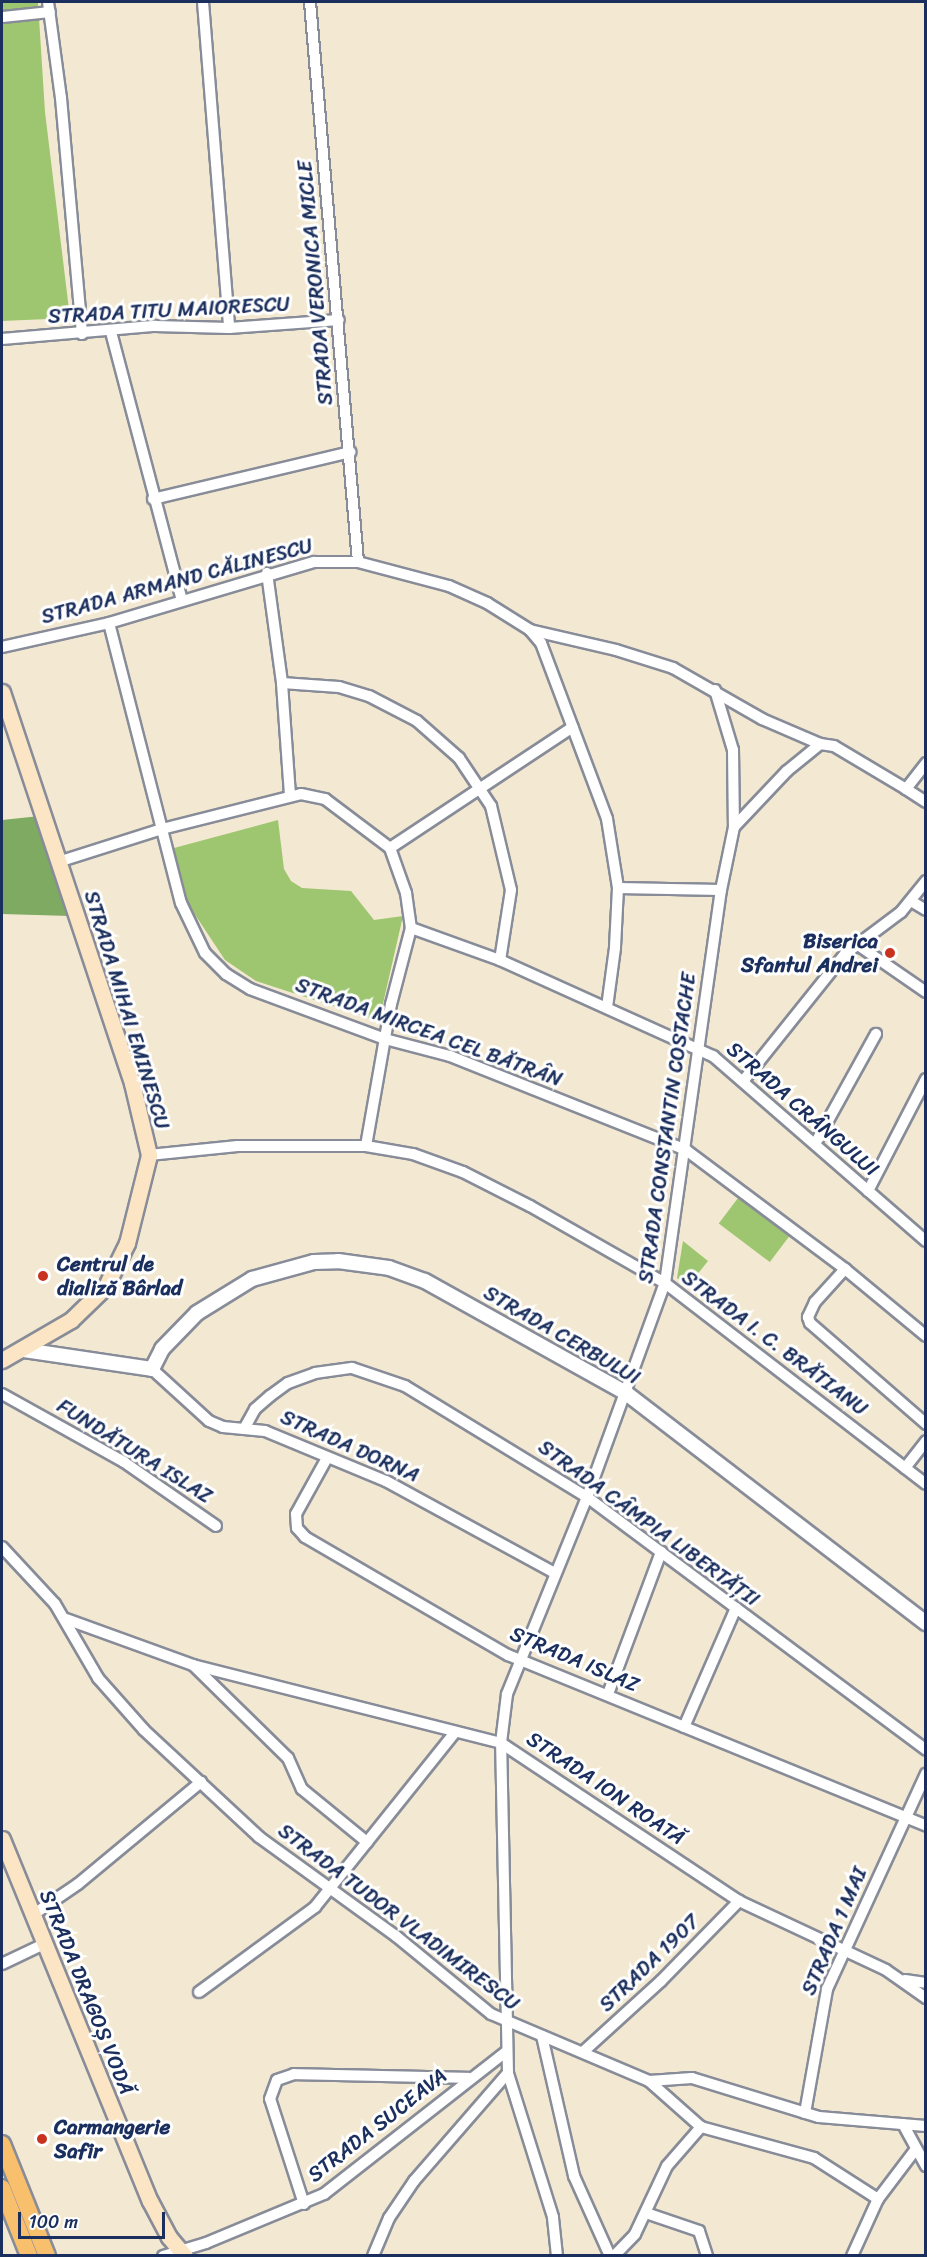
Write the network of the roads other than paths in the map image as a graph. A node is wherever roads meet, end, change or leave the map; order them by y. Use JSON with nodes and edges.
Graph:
{"nodes":[{"id":1,"x":203,"y":2,"type":"edge"},
{"id":2,"x":310,"y":2,"type":"edge"},
{"id":3,"x":49,"y":7,"type":"edge"},
{"id":4,"x":2,"y":17,"type":"edge"},
{"id":5,"x":339,"y":320,"type":"junction"},
{"id":6,"x":229,"y":328,"type":"junction"},
{"id":7,"x":111,"y":332,"type":"junction"},
{"id":8,"x":82,"y":334,"type":"junction"},
{"id":9,"x":2,"y":339,"type":"edge"},
{"id":10,"x":350,"y":452,"type":"junction"},
{"id":11,"x":153,"y":499,"type":"junction"},
{"id":12,"x":358,"y":562,"type":"junction"},
{"id":13,"x":267,"y":573,"type":"junction"},
{"id":14,"x":182,"y":601,"type":"junction"},
{"id":15,"x":109,"y":623,"type":"junction"},
{"id":16,"x":530,"y":630,"type":"junction"},
{"id":17,"x":2,"y":647,"type":"edge"},
{"id":18,"x":282,"y":683,"type":"junction"},
{"id":19,"x":715,"y":690,"type":"junction"},
{"id":20,"x":2,"y":692,"type":"edge"},
{"id":21,"x":573,"y":728,"type":"junction"},
{"id":22,"x":820,"y":744,"type":"junction"},
{"id":23,"x":926,"y":763,"type":"edge"},
{"id":24,"x":479,"y":786,"type":"junction"},
{"id":25,"x":906,"y":789,"type":"junction"},
{"id":26,"x":290,"y":795,"type":"junction"},
{"id":27,"x":926,"y":802,"type":"edge"},
{"id":28,"x":734,"y":827,"type":"junction"},
{"id":29,"x":162,"y":829,"type":"junction"},
{"id":30,"x":390,"y":848,"type":"junction"},
{"id":31,"x":58,"y":861,"type":"junction"},
{"id":32,"x":926,"y":880,"type":"edge"},
{"id":33,"x":618,"y":888,"type":"junction"},
{"id":34,"x":721,"y":890,"type":"junction"},
{"id":35,"x":911,"y":901,"type":"junction"},
{"id":36,"x":926,"y":910,"type":"edge"},
{"id":37,"x":411,"y":928,"type":"junction"},
{"id":38,"x":855,"y":943,"type":"junction"},
{"id":39,"x":500,"y":960,"type":"junction"},
{"id":40,"x":926,"y":992,"type":"edge"},
{"id":41,"x":607,"y":1007,"type":"junction"},
{"id":42,"x":876,"y":1034,"type":"dead end"},
{"id":43,"x":385,"y":1039,"type":"junction"},
{"id":44,"x":700,"y":1050,"type":"junction"},
{"id":45,"x":926,"y":1079,"type":"edge"},
{"id":46,"x":744,"y":1080,"type":"junction"},
{"id":47,"x":815,"y":1144,"type":"junction"},
{"id":48,"x":366,"y":1146,"type":"junction"},
{"id":49,"x":686,"y":1150,"type":"junction"},
{"id":50,"x":149,"y":1155,"type":"junction"},
{"id":51,"x":868,"y":1191,"type":"junction"},
{"id":52,"x":924,"y":1234,"type":"edge"},
{"id":53,"x":844,"y":1269,"type":"junction"},
{"id":54,"x":665,"y":1283,"type":"junction"},
{"id":55,"x":926,"y":1336,"type":"edge"},
{"id":56,"x":24,"y":1350,"type":"junction"},
{"id":57,"x":2,"y":1360,"type":"edge"},
{"id":58,"x":152,"y":1369,"type":"junction"},
{"id":59,"x":626,"y":1393,"type":"junction"},
{"id":60,"x":2,"y":1394,"type":"edge"},
{"id":61,"x":926,"y":1424,"type":"edge"},
{"id":62,"x":244,"y":1429,"type":"junction"},
{"id":63,"x":926,"y":1441,"type":"edge"},
{"id":64,"x":327,"y":1458,"type":"junction"},
{"id":65,"x":905,"y":1468,"type":"junction"},
{"id":66,"x":926,"y":1484,"type":"edge"},
{"id":67,"x":587,"y":1497,"type":"junction"},
{"id":68,"x":216,"y":1526,"type":"dead end"},
{"id":69,"x":2,"y":1547,"type":"edge"},
{"id":70,"x":661,"y":1552,"type":"junction"},
{"id":71,"x":555,"y":1573,"type":"junction"},
{"id":72,"x":736,"y":1608,"type":"junction"},
{"id":73,"x":66,"y":1619,"type":"junction"},
{"id":74,"x":926,"y":1623,"type":"edge"},
{"id":75,"x":521,"y":1659,"type":"junction"},
{"id":76,"x":193,"y":1665,"type":"junction"},
{"id":77,"x":608,"y":1694,"type":"junction"},
{"id":78,"x":684,"y":1727,"type":"junction"},
{"id":79,"x":455,"y":1732,"type":"junction"},
{"id":80,"x":501,"y":1743,"type":"junction"},
{"id":81,"x":926,"y":1750,"type":"edge"},
{"id":82,"x":926,"y":1774,"type":"edge"},
{"id":83,"x":201,"y":1782,"type":"junction"},
{"id":84,"x":906,"y":1818,"type":"junction"},
{"id":85,"x":926,"y":1826,"type":"edge"},
{"id":86,"x":2,"y":1839,"type":"edge"},
{"id":87,"x":368,"y":1842,"type":"junction"},
{"id":88,"x":331,"y":1891,"type":"junction"},
{"id":89,"x":739,"y":1901,"type":"junction"},
{"id":90,"x":34,"y":1914,"type":"junction"},
{"id":91,"x":46,"y":1943,"type":"junction"},
{"id":92,"x":842,"y":1951,"type":"junction"},
{"id":93,"x":2,"y":1964,"type":"edge"},
{"id":94,"x":903,"y":1980,"type":"junction"},
{"id":95,"x":926,"y":1983,"type":"edge"},
{"id":96,"x":199,"y":1992,"type":"dead end"},
{"id":97,"x":926,"y":1998,"type":"edge"},
{"id":98,"x":508,"y":2024,"type":"junction"},
{"id":99,"x":542,"y":2036,"type":"junction"},
{"id":100,"x":507,"y":2050,"type":"junction"},
{"id":101,"x":584,"y":2051,"type":"junction"},
{"id":102,"x":508,"y":2073,"type":"junction"},
{"id":103,"x":469,"y":2078,"type":"junction"},
{"id":104,"x":649,"y":2081,"type":"junction"},
{"id":105,"x":805,"y":2113,"type":"junction"},
{"id":106,"x":903,"y":2124,"type":"junction"},
{"id":107,"x":926,"y":2126,"type":"edge"},
{"id":108,"x":701,"y":2127,"type":"junction"},
{"id":109,"x":2,"y":2144,"type":"edge"},
{"id":110,"x":916,"y":2149,"type":"junction"},
{"id":111,"x":926,"y":2166,"type":"edge"},
{"id":112,"x":2,"y":2188,"type":"edge"},
{"id":113,"x":878,"y":2199,"type":"junction"},
{"id":114,"x":304,"y":2204,"type":"junction"},
{"id":115,"x":646,"y":2213,"type":"junction"},
{"id":116,"x":182,"y":2252,"type":"edge"},
{"id":117,"x":29,"y":2256,"type":"edge"},
{"id":118,"x":47,"y":2256,"type":"edge"},
{"id":119,"x":163,"y":2256,"type":"edge"},
{"id":120,"x":373,"y":2256,"type":"edge"},
{"id":121,"x":557,"y":2256,"type":"edge"},
{"id":122,"x":610,"y":2256,"type":"edge"},
{"id":123,"x":614,"y":2256,"type":"edge"},
{"id":124,"x":707,"y":2256,"type":"edge"},
{"id":125,"x":852,"y":2256,"type":"edge"}],
"edges":[{"from":1,"to":6,"type":"street"},
{"from":2,"to":5,"type":"street","name":"STRADA VERONICA MICLE"},
{"from":3,"to":4,"type":"street"},
{"from":3,"to":8,"type":"street"},
{"from":5,"to":6,"type":"street","name":"STRADA TITU MAIORESCU"},
{"from":5,"to":10,"type":"street","name":"STRADA VERONICA MICLE"},
{"from":6,"to":7,"type":"street","name":"STRADA TITU MAIORESCU"},
{"from":7,"to":8,"type":"street","name":"STRADA TITU MAIORESCU"},
{"from":7,"to":11,"type":"street"},
{"from":8,"to":9,"type":"street","name":"STRADA TITU MAIORESCU"},
{"from":10,"to":11,"type":"street"},
{"from":10,"to":12,"type":"street","name":"STRADA VERONICA MICLE"},
{"from":11,"to":14,"type":"street"},
{"from":12,"to":13,"type":"street","name":"STRADA ARMAND CĂLINESCU"},
{"from":12,"to":16,"type":"street","name":"STRADA ARMAND CĂLINESCU"},
{"from":13,"to":14,"type":"street","name":"STRADA ARMAND CĂLINESCU"},
{"from":13,"to":18,"type":"street"},
{"from":14,"to":15,"type":"street","name":"STRADA ARMAND CĂLINESCU"},
{"from":15,"to":17,"type":"street","name":"STRADA ARMAND CĂLINESCU"},
{"from":15,"to":29,"type":"street","name":"STRADA MIRCEA CEL BĂTRÂN"},
{"from":16,"to":19,"type":"street"},
{"from":16,"to":21,"type":"street","name":"STRADA ARMAND CĂLINESCU"},
{"from":18,"to":24,"type":"street"},
{"from":18,"to":26,"type":"street"},
{"from":19,"to":22,"type":"street"},
{"from":19,"to":28,"type":"street","name":"STRADA CONSTANTIN COSTACHE"},
{"from":20,"to":31,"type":"main road","name":"STRADA MIHAI EMINESCU"},
{"from":21,"to":24,"type":"street"},
{"from":21,"to":33,"type":"street","name":"STRADA ARMAND CĂLINESCU"},
{"from":22,"to":25,"type":"street"},
{"from":22,"to":28,"type":"street"},
{"from":23,"to":25,"type":"street"},
{"from":24,"to":30,"type":"street"},
{"from":24,"to":39,"type":"street"},
{"from":25,"to":27,"type":"street"},
{"from":26,"to":29,"type":"street"},
{"from":26,"to":30,"type":"street"},
{"from":28,"to":34,"type":"street","name":"STRADA CONSTANTIN COSTACHE"},
{"from":29,"to":31,"type":"street"},
{"from":29,"to":43,"type":"street","name":"STRADA MIRCEA CEL BĂTRÂN"},
{"from":30,"to":37,"type":"street"},
{"from":31,"to":50,"type":"main road","name":"STRADA MIHAI EMINESCU"},
{"from":32,"to":35,"type":"street"},
{"from":33,"to":34,"type":"street"},
{"from":33,"to":41,"type":"street","name":"STRADA ARMAND CĂLINESCU"},
{"from":34,"to":44,"type":"street","name":"STRADA CONSTANTIN COSTACHE"},
{"from":35,"to":36,"type":"street"},
{"from":35,"to":38,"type":"street"},
{"from":37,"to":39,"type":"street","name":"STRADA CRÂNGULUI"},
{"from":37,"to":43,"type":"street"},
{"from":38,"to":40,"type":"street"},
{"from":38,"to":46,"type":"street"},
{"from":39,"to":41,"type":"street","name":"STRADA CRÂNGULUI"},
{"from":41,"to":44,"type":"street","name":"STRADA CRÂNGULUI"},
{"from":42,"to":47,"type":"street"},
{"from":43,"to":48,"type":"street"},
{"from":43,"to":49,"type":"street","name":"STRADA MIRCEA CEL BĂTRÂN"},
{"from":44,"to":46,"type":"street","name":"STRADA CRÂNGULUI"},
{"from":44,"to":49,"type":"street","name":"STRADA CONSTANTIN COSTACHE"},
{"from":45,"to":51,"type":"street"},
{"from":46,"to":47,"type":"street","name":"STRADA CRÂNGULUI"},
{"from":47,"to":51,"type":"street","name":"STRADA CRÂNGULUI"},
{"from":48,"to":50,"type":"street","name":"STRADA I. C. BRĂTIANU"},
{"from":48,"to":54,"type":"street","name":"STRADA I. C. BRĂTIANU"},
{"from":49,"to":53,"type":"street","name":"STRADA MIRCEA CEL BĂTRÂN"},
{"from":49,"to":54,"type":"street","name":"STRADA CONSTANTIN COSTACHE"},
{"from":50,"to":56,"type":"main road","name":"STRADA MIHAI EMINESCU"},
{"from":51,"to":52,"type":"street","name":"STRADA CRÂNGULUI"},
{"from":53,"to":55,"type":"street","name":"STRADA MIRCEA CEL BĂTRÂN"},
{"from":53,"to":61,"type":"street"},
{"from":54,"to":59,"type":"street","name":"STRADA CONSTANTIN COSTACHE"},
{"from":54,"to":65,"type":"street","name":"STRADA I. C. BRĂTIANU"},
{"from":56,"to":57,"type":"main road","name":"STRADA MIHAI EMINESCU"},
{"from":56,"to":58,"type":"street"},
{"from":58,"to":59,"type":"street","name":"STRADA CERBULUI"},
{"from":58,"to":62,"type":"street","name":"STRADA DORNA"},
{"from":59,"to":67,"type":"street","name":"STRADA CONSTANTIN COSTACHE"},
{"from":59,"to":74,"type":"street","name":"STRADA CERBULUI"},
{"from":60,"to":68,"type":"street","name":"FUNDĂTURA ISLAZ"},
{"from":62,"to":64,"type":"street","name":"STRADA DORNA"},
{"from":62,"to":67,"type":"street","name":"STRADA CÂMPIA LIBERTĂȚII"},
{"from":63,"to":65,"type":"street"},
{"from":64,"to":71,"type":"street","name":"STRADA DORNA"},
{"from":64,"to":75,"type":"street","name":"STRADA ISLAZ"},
{"from":65,"to":66,"type":"street","name":"STRADA I. C. BRĂTIANU"},
{"from":67,"to":70,"type":"street","name":"STRADA CÂMPIA LIBERTĂȚII"},
{"from":67,"to":71,"type":"street","name":"STRADA CONSTANTIN COSTACHE"},
{"from":69,"to":73,"type":"street","name":"STRADA TUDOR VLADIMIRESCU"},
{"from":70,"to":72,"type":"street","name":"STRADA CÂMPIA LIBERTĂȚII"},
{"from":70,"to":77,"type":"street"},
{"from":71,"to":75,"type":"street","name":"STRADA CONSTANTIN COSTACHE"},
{"from":72,"to":78,"type":"street"},
{"from":72,"to":81,"type":"street","name":"STRADA CÂMPIA LIBERTĂȚII"},
{"from":73,"to":76,"type":"street","name":"STRADA ION ROATĂ"},
{"from":73,"to":83,"type":"street","name":"STRADA TUDOR VLADIMIRESCU"},
{"from":75,"to":77,"type":"street","name":"STRADA ISLAZ"},
{"from":75,"to":80,"type":"street","name":"STRADA CONSTANTIN COSTACHE"},
{"from":76,"to":79,"type":"street","name":"STRADA ION ROATĂ"},
{"from":76,"to":87,"type":"street"},
{"from":77,"to":78,"type":"street","name":"STRADA ISLAZ"},
{"from":78,"to":84,"type":"street","name":"STRADA ISLAZ"},
{"from":79,"to":80,"type":"street","name":"STRADA ION ROATĂ"},
{"from":79,"to":87,"type":"street"},
{"from":80,"to":89,"type":"street","name":"STRADA ION ROATĂ"},
{"from":80,"to":98,"type":"street","name":"STRADA CONSTANTIN COSTACHE"},
{"from":82,"to":84,"type":"street","name":"STRADA 1 MAI"},
{"from":83,"to":88,"type":"street","name":"STRADA TUDOR VLADIMIRESCU"},
{"from":83,"to":90,"type":"street"},
{"from":84,"to":85,"type":"street","name":"STRADA ISLAZ"},
{"from":84,"to":92,"type":"street","name":"STRADA 1 MAI"},
{"from":86,"to":90,"type":"main road","name":"STRADA DRAGOȘ VODĂ"},
{"from":87,"to":88,"type":"street"},
{"from":88,"to":96,"type":"street"},
{"from":88,"to":98,"type":"street","name":"STRADA TUDOR VLADIMIRESCU"},
{"from":89,"to":92,"type":"street","name":"STRADA ION ROATĂ"},
{"from":89,"to":101,"type":"street","name":"STRADA 1907"},
{"from":90,"to":91,"type":"main road","name":"STRADA DRAGOȘ VODĂ"},
{"from":91,"to":93,"type":"street"},
{"from":91,"to":116,"type":"main road","name":"STRADA DRAGOȘ VODĂ"},
{"from":92,"to":94,"type":"street","name":"STRADA ION ROATĂ"},
{"from":92,"to":105,"type":"street","name":"STRADA 1 MAI"},
{"from":94,"to":95,"type":"street"},
{"from":94,"to":97,"type":"street","name":"STRADA ION ROATĂ"},
{"from":98,"to":99,"type":"street","name":"STRADA TUDOR VLADIMIRESCU"},
{"from":98,"to":100,"type":"street","name":"STRADA CONSTANTIN COSTACHE"},
{"from":99,"to":101,"type":"street","name":"STRADA TUDOR VLADIMIRESCU"},
{"from":99,"to":122,"type":"street"},
{"from":100,"to":102,"type":"street","name":"STRADA CONSTANTIN COSTACHE"},
{"from":100,"to":103,"type":"street","name":"STRADA SUCEAVA"},
{"from":101,"to":104,"type":"street","name":"STRADA TUDOR VLADIMIRESCU"},
{"from":102,"to":120,"type":"street"},
{"from":102,"to":121,"type":"street","name":"STRADA CONSTANTIN COSTACHE"},
{"from":103,"to":114,"type":"street","name":"STRADA SUCEAVA"},
{"from":103,"to":114,"type":"street"},
{"from":104,"to":105,"type":"street","name":"STRADA TUDOR VLADIMIRESCU"},
{"from":104,"to":108,"type":"street"},
{"from":105,"to":106,"type":"street","name":"STRADA TUDOR VLADIMIRESCU"},
{"from":106,"to":107,"type":"street","name":"STRADA TUDOR VLADIMIRESCU"},
{"from":106,"to":110,"type":"street"},
{"from":108,"to":113,"type":"street"},
{"from":108,"to":115,"type":"street"},
{"from":109,"to":118,"type":"main road"},
{"from":110,"to":111,"type":"street"},
{"from":110,"to":113,"type":"street"},
{"from":112,"to":117,"type":"main road"},
{"from":113,"to":125,"type":"street"},
{"from":114,"to":116,"type":"street","name":"STRADA SUCEAVA"},
{"from":115,"to":123,"type":"street"},
{"from":115,"to":124,"type":"street"},
{"from":116,"to":119,"type":"street","name":"STRADA SUCEAVA"}]}
